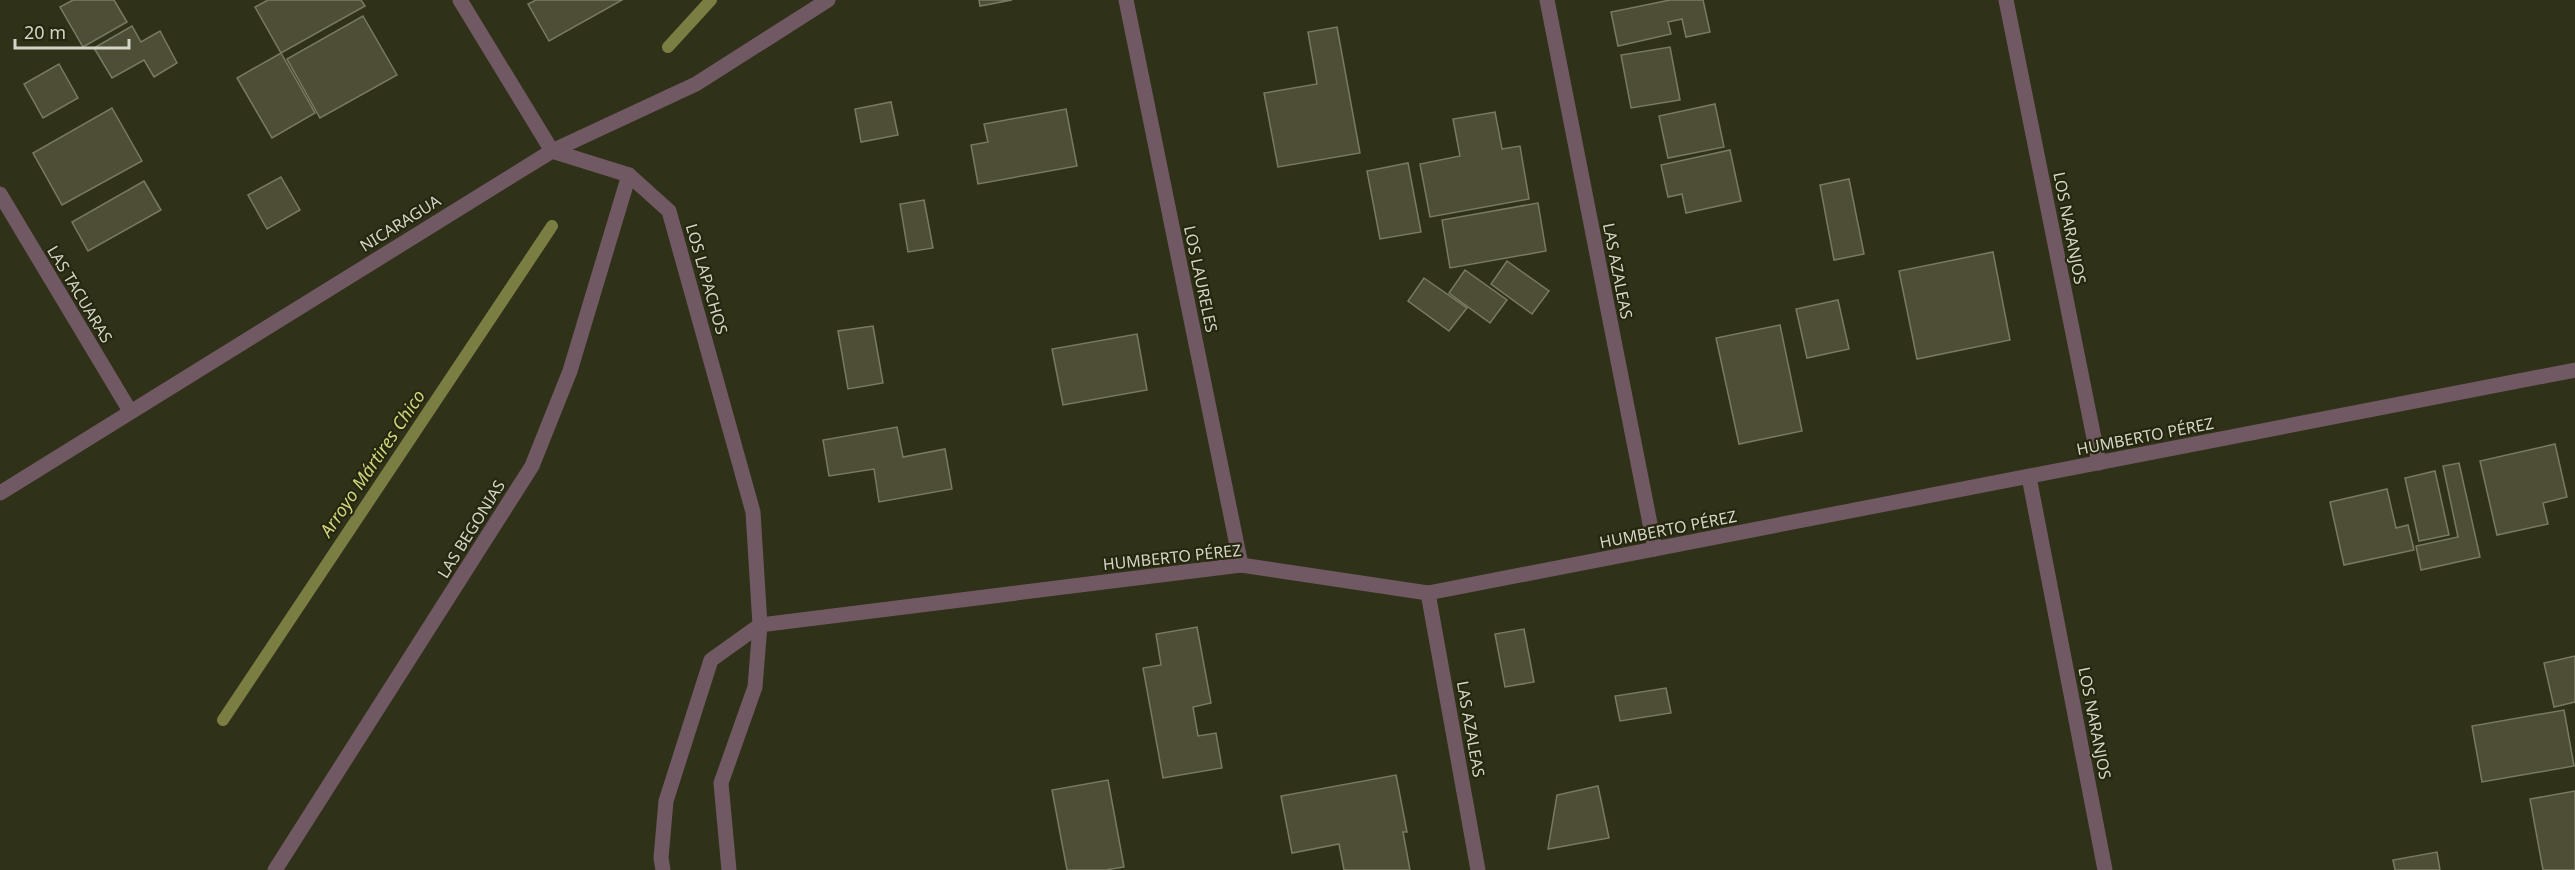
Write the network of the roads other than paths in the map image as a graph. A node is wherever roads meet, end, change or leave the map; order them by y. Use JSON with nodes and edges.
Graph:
{"nodes":[{"id":1,"x":460,"y":0,"type":"edge"},
{"id":2,"x":828,"y":0,"type":"edge"},
{"id":3,"x":1126,"y":0,"type":"edge"},
{"id":4,"x":1547,"y":0,"type":"edge"},
{"id":5,"x":2006,"y":0,"type":"edge"},
{"id":6,"x":552,"y":151,"type":"junction"},
{"id":7,"x":629,"y":175,"type":"junction"},
{"id":8,"x":0,"y":194,"type":"edge"},
{"id":9,"x":2575,"y":370,"type":"edge"},
{"id":10,"x":130,"y":411,"type":"junction"},
{"id":11,"x":2099,"y":463,"type":"junction"},
{"id":12,"x":2029,"y":477,"type":"junction"},
{"id":13,"x":0,"y":493,"type":"edge"},
{"id":14,"x":1654,"y":549,"type":"junction"},
{"id":15,"x":1241,"y":565,"type":"junction"},
{"id":16,"x":1428,"y":593,"type":"junction"},
{"id":17,"x":760,"y":625,"type":"junction"},
{"id":18,"x":275,"y":870,"type":"edge"},
{"id":19,"x":663,"y":870,"type":"edge"},
{"id":20,"x":729,"y":870,"type":"edge"},
{"id":21,"x":1478,"y":870,"type":"edge"},
{"id":22,"x":2105,"y":870,"type":"edge"}],
"edges":[{"from":1,"to":6,"type":"street"},
{"from":2,"to":6,"type":"street","name":"NICARAGUA"},
{"from":3,"to":15,"type":"street","name":"LOS LAURELES"},
{"from":4,"to":14,"type":"street","name":"LAS AZALEAS"},
{"from":5,"to":11,"type":"street","name":"LOS NARANJOS"},
{"from":6,"to":7,"type":"street","name":"LOS LAPACHOS"},
{"from":6,"to":10,"type":"street","name":"NICARAGUA"},
{"from":7,"to":17,"type":"street","name":"LOS LAPACHOS"},
{"from":7,"to":18,"type":"street","name":"LAS BEGONIAS"},
{"from":8,"to":10,"type":"street","name":"LAS TACUARAS"},
{"from":9,"to":11,"type":"street","name":"HUMBERTO PÉREZ"},
{"from":10,"to":13,"type":"street","name":"NICARAGUA"},
{"from":11,"to":12,"type":"street","name":"HUMBERTO PÉREZ"},
{"from":12,"to":14,"type":"street","name":"HUMBERTO PÉREZ"},
{"from":12,"to":22,"type":"street","name":"LOS NARANJOS"},
{"from":14,"to":16,"type":"street","name":"HUMBERTO PÉREZ"},
{"from":15,"to":16,"type":"street","name":"HUMBERTO PÉREZ"},
{"from":15,"to":17,"type":"street","name":"HUMBERTO PÉREZ"},
{"from":16,"to":21,"type":"street","name":"LAS AZALEAS"},
{"from":17,"to":19,"type":"street"},
{"from":17,"to":20,"type":"street","name":"LOS LAPACHOS"}]}
